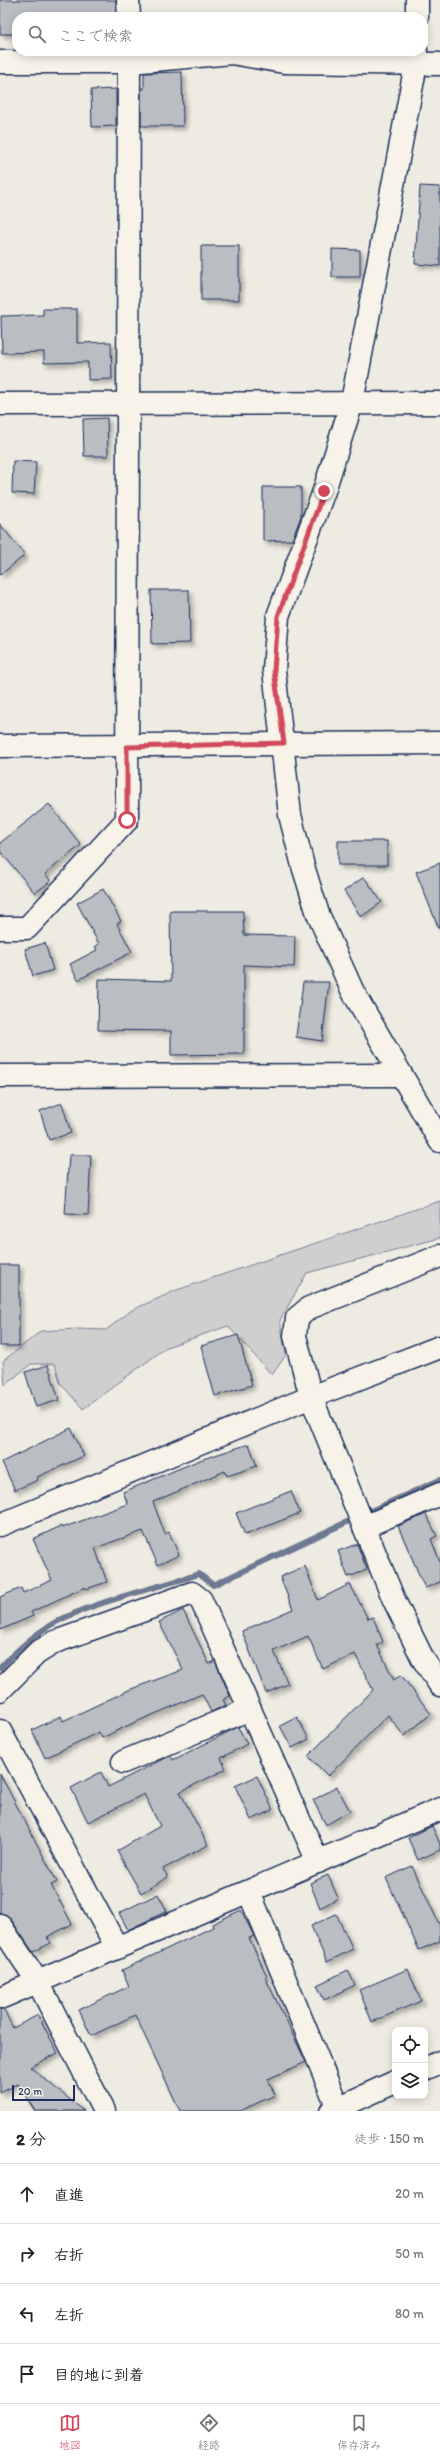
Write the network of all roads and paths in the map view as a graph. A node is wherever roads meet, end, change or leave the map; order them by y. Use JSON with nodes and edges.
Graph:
{"nodes":[{"id":1,"x":128,"y":0,"type":"edge"},
{"id":2,"x":417,"y":0,"type":"edge"},
{"id":3,"x":129,"y":12,"type":"edge"},
{"id":4,"x":416,"y":12,"type":"edge"},
{"id":5,"x":129,"y":56,"type":"edge"},
{"id":6,"x":249,"y":56,"type":"edge"},
{"id":7,"x":416,"y":57,"type":"edge"},
{"id":8,"x":0,"y":62,"type":"edge"},
{"id":9,"x":440,"y":64,"type":"edge"},
{"id":10,"x":352,"y":402,"type":"junction"},
{"id":11,"x":440,"y":403,"type":"edge"},
{"id":12,"x":0,"y":404,"type":"edge"},
{"id":13,"x":127,"y":404,"type":"junction"},
{"id":14,"x":440,"y":742,"type":"edge"},
{"id":15,"x":284,"y":743,"type":"junction"},
{"id":16,"x":0,"y":746,"type":"edge"},
{"id":17,"x":127,"y":747,"type":"junction"},
{"id":18,"x":0,"y":928,"type":"edge"},
{"id":19,"x":400,"y":1075,"type":"junction"},
{"id":20,"x":0,"y":1076,"type":"edge"},
{"id":21,"x":440,"y":1141,"type":"edge"},
{"id":22,"x":440,"y":1256,"type":"edge"},
{"id":23,"x":440,"y":1347,"type":"edge"},
{"id":24,"x":311,"y":1397,"type":"junction"},
{"id":25,"x":440,"y":1494,"type":"edge"},
{"id":26,"x":0,"y":1525,"type":"edge"},
{"id":27,"x":364,"y":1527,"type":"junction"},
{"id":28,"x":440,"y":1685,"type":"edge"},
{"id":29,"x":0,"y":1690,"type":"edge"},
{"id":30,"x":250,"y":1709,"type":"junction"},
{"id":31,"x":0,"y":1731,"type":"edge"},
{"id":32,"x":123,"y":1762,"type":"dead end"},
{"id":33,"x":438,"y":1813,"type":"edge"},
{"id":34,"x":318,"y":1862,"type":"junction"},
{"id":35,"x":249,"y":1892,"type":"junction"},
{"id":36,"x":0,"y":1925,"type":"edge"},
{"id":37,"x":117,"y":1948,"type":"junction"},
{"id":38,"x":38,"y":1982,"type":"junction"},
{"id":39,"x":0,"y":1998,"type":"edge"},
{"id":40,"x":440,"y":2062,"type":"edge"},
{"id":41,"x":428,"y":2068,"type":"edge"},
{"id":42,"x":392,"y":2083,"type":"edge"},
{"id":43,"x":335,"y":2109,"type":"edge"},
{"id":44,"x":104,"y":2111,"type":"edge"}],
"edges":[{"from":1,"to":3,"type":"street"},
{"from":2,"to":4,"type":"street"},
{"from":5,"to":8,"type":"street"},
{"from":5,"to":13,"type":"street"},
{"from":6,"to":7,"type":"street"},
{"from":7,"to":9,"type":"street"},
{"from":7,"to":10,"type":"street"},
{"from":10,"to":11,"type":"street"},
{"from":10,"to":13,"type":"street"},
{"from":10,"to":15,"type":"street"},
{"from":12,"to":13,"type":"street"},
{"from":13,"to":17,"type":"street"},
{"from":14,"to":15,"type":"street"},
{"from":15,"to":17,"type":"street"},
{"from":15,"to":19,"type":"street"},
{"from":16,"to":17,"type":"street"},
{"from":17,"to":18,"type":"street"},
{"from":19,"to":20,"type":"street"},
{"from":19,"to":21,"type":"street"},
{"from":22,"to":24,"type":"street"},
{"from":23,"to":24,"type":"street"},
{"from":24,"to":26,"type":"street"},
{"from":24,"to":27,"type":"street"},
{"from":25,"to":27,"type":"street"},
{"from":27,"to":28,"type":"street"},
{"from":29,"to":30,"type":"street"},
{"from":30,"to":32,"type":"street"},
{"from":30,"to":34,"type":"street"},
{"from":31,"to":37,"type":"street"},
{"from":33,"to":34,"type":"street"},
{"from":34,"to":35,"type":"street"},
{"from":35,"to":37,"type":"street"},
{"from":35,"to":43,"type":"street"},
{"from":36,"to":38,"type":"street"},
{"from":37,"to":38,"type":"street"},
{"from":38,"to":39,"type":"street"},
{"from":38,"to":44,"type":"street"},
{"from":40,"to":41,"type":"street"},
{"from":42,"to":43,"type":"street"}]}
